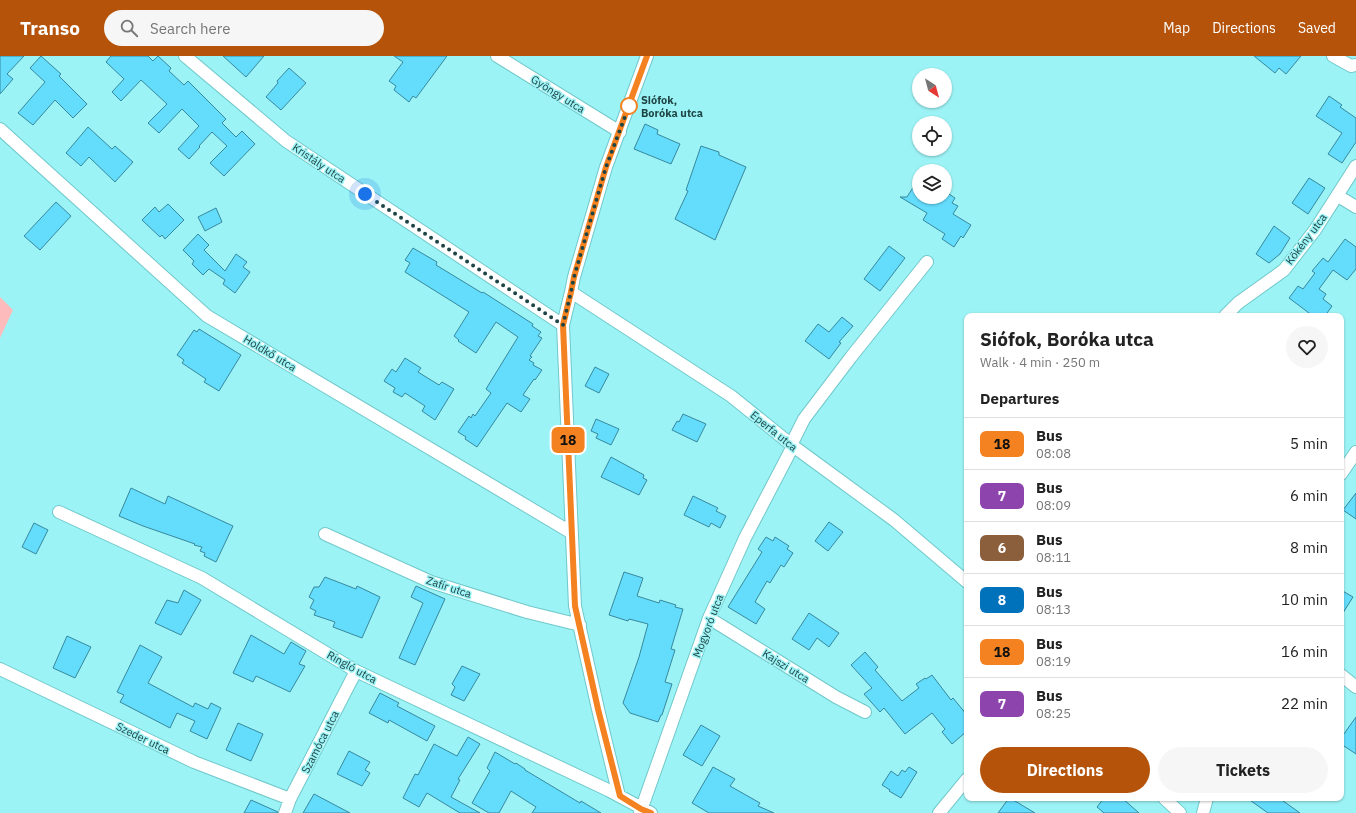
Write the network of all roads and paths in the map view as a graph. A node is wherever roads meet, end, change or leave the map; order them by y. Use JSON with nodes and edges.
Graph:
{"nodes":[{"id":1,"x":185,"y":56,"type":"edge"},
{"id":2,"x":497,"y":56,"type":"edge"},
{"id":3,"x":647,"y":56,"type":"edge"},
{"id":4,"x":1333,"y":56,"type":"edge"},
{"id":5,"x":1354,"y":68,"type":"edge"},
{"id":6,"x":0,"y":129,"type":"edge"},
{"id":7,"x":620,"y":132,"type":"junction"},
{"id":8,"x":1356,"y":166,"type":"edge"},
{"id":9,"x":1338,"y":196,"type":"junction"},
{"id":10,"x":1356,"y":207,"type":"edge"},
{"id":11,"x":927,"y":262,"type":"dead end"},
{"id":12,"x":571,"y":292,"type":"junction"},
{"id":13,"x":1228,"y":313,"type":"edge"},
{"id":14,"x":563,"y":325,"type":"junction"},
{"id":15,"x":792,"y":446,"type":"junction"},
{"id":16,"x":1356,"y":452,"type":"edge"},
{"id":17,"x":1344,"y":470,"type":"edge"},
{"id":18,"x":58,"y":512,"type":"dead end"},
{"id":19,"x":572,"y":533,"type":"junction"},
{"id":20,"x":325,"y":534,"type":"dead end"},
{"id":21,"x":964,"y":579,"type":"edge"},
{"id":22,"x":709,"y":618,"type":"junction"},
{"id":23,"x":580,"y":625,"type":"junction"},
{"id":24,"x":0,"y":669,"type":"edge"},
{"id":25,"x":356,"y":671,"type":"junction"},
{"id":26,"x":1344,"y":677,"type":"edge"},
{"id":27,"x":1356,"y":687,"type":"edge"},
{"id":28,"x":865,"y":712,"type":"dead end"},
{"id":29,"x":964,"y":783,"type":"edge"},
{"id":30,"x":620,"y":796,"type":"junction"},
{"id":31,"x":290,"y":799,"type":"junction"},
{"id":32,"x":1167,"y":801,"type":"edge"},
{"id":33,"x":1206,"y":801,"type":"edge"},
{"id":34,"x":644,"y":812,"type":"edge"},
{"id":35,"x":285,"y":813,"type":"edge"},
{"id":36,"x":938,"y":813,"type":"edge"},
{"id":37,"x":1180,"y":813,"type":"edge"},
{"id":38,"x":1203,"y":813,"type":"edge"}],
"edges":[{"from":1,"to":14,"type":"street","name":"Kristály utca"},
{"from":2,"to":7,"type":"street","name":"Gyöngy utca"},
{"from":3,"to":7,"type":"street"},
{"from":4,"to":5,"type":"street"},
{"from":6,"to":19,"type":"street","name":"Holdkő utca"},
{"from":7,"to":12,"type":"street"},
{"from":8,"to":9,"type":"street","name":"Kökény utca"},
{"from":9,"to":10,"type":"street"},
{"from":9,"to":13,"type":"street","name":"Kökény utca"},
{"from":11,"to":15,"type":"street","name":"Mogyoró utca"},
{"from":12,"to":14,"type":"street"},
{"from":12,"to":15,"type":"street","name":"Eperfa utca"},
{"from":14,"to":19,"type":"street"},
{"from":15,"to":21,"type":"street","name":"Eperfa utca"},
{"from":15,"to":22,"type":"street","name":"Mogyoró utca"},
{"from":16,"to":17,"type":"street"},
{"from":18,"to":25,"type":"street","name":"Ringló utca"},
{"from":19,"to":23,"type":"street"},
{"from":20,"to":23,"type":"street","name":"Zafír utca"},
{"from":22,"to":28,"type":"street","name":"Kajszi utca"},
{"from":22,"to":34,"type":"street","name":"Mogyoró utca"},
{"from":23,"to":30,"type":"street"},
{"from":24,"to":31,"type":"street","name":"Szeder utca"},
{"from":25,"to":30,"type":"street","name":"Ringló utca"},
{"from":25,"to":31,"type":"street","name":"Szamóca utca"},
{"from":26,"to":27,"type":"street"},
{"from":29,"to":36,"type":"street"},
{"from":30,"to":34,"type":"street","name":"Ringló utca"},
{"from":31,"to":35,"type":"street","name":"Szamóca utca"},
{"from":32,"to":37,"type":"street"},
{"from":33,"to":38,"type":"street"}]}
